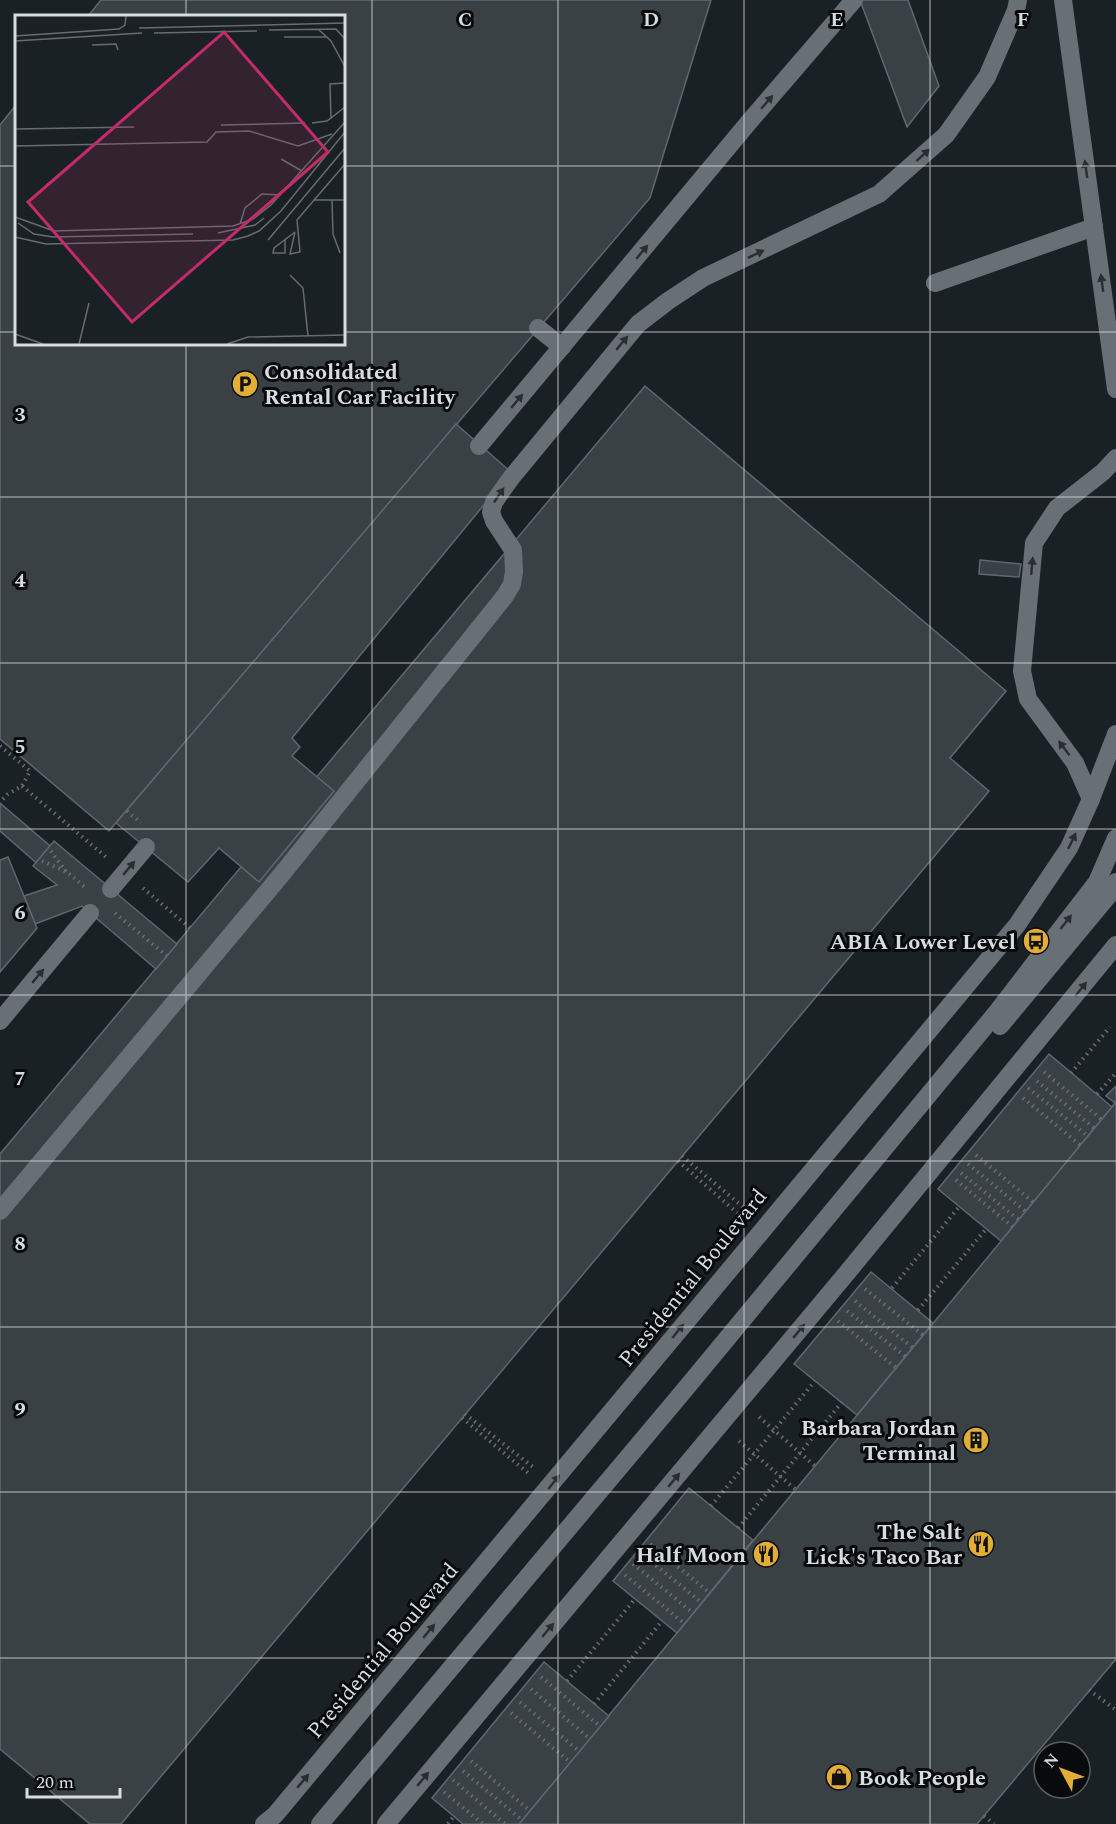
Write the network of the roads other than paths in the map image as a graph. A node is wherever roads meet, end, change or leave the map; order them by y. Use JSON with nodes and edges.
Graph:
{"nodes":[{"id":1,"x":854,"y":0,"type":"edge"},
{"id":2,"x":1018,"y":0,"type":"edge"},
{"id":3,"x":1064,"y":0,"type":"edge"},
{"id":4,"x":1094,"y":227,"type":"junction"},
{"id":5,"x":935,"y":283,"type":"dead end"},
{"id":6,"x":538,"y":328,"type":"dead end"},
{"id":7,"x":562,"y":347,"type":"junction"},
{"id":8,"x":1114,"y":364,"type":"edge"},
{"id":9,"x":1116,"y":389,"type":"edge"},
{"id":10,"x":479,"y":446,"type":"dead end"},
{"id":11,"x":1116,"y":458,"type":"edge"},
{"id":12,"x":1116,"y":734,"type":"edge"},
{"id":13,"x":1091,"y":799,"type":"junction"},
{"id":14,"x":1116,"y":838,"type":"edge"},
{"id":15,"x":146,"y":848,"type":"dead end"},
{"id":16,"x":1116,"y":882,"type":"edge"},
{"id":17,"x":111,"y":889,"type":"dead end"},
{"id":18,"x":90,"y":913,"type":"dead end"},
{"id":19,"x":1116,"y":945,"type":"edge"},
{"id":20,"x":0,"y":1021,"type":"edge"},
{"id":21,"x":0,"y":1211,"type":"edge"},
{"id":22,"x":264,"y":1824,"type":"edge"},
{"id":23,"x":320,"y":1824,"type":"edge"},
{"id":24,"x":333,"y":1824,"type":"edge"},
{"id":25,"x":386,"y":1824,"type":"edge"}],
"edges":[{"from":7,"to":1,"type":"main road","one_way":true},
{"from":21,"to":2,"type":"main road","one_way":true},
{"from":4,"to":3,"type":"main road","one_way":true},
{"from":4,"to":5,"type":"main road"},
{"from":8,"to":4,"type":"main road","one_way":true},
{"from":6,"to":7,"type":"main road"},
{"from":10,"to":7,"type":"main road","one_way":true},
{"from":8,"to":9,"type":"main road"},
{"from":13,"to":11,"type":"main road","one_way":true},
{"from":12,"to":13,"type":"main road","name":"Presidential Boulevard"},
{"from":22,"to":13,"type":"main road","name":"Presidential Boulevard","one_way":true},
{"from":23,"to":14,"type":"main road","one_way":true},
{"from":17,"to":15,"type":"main road","one_way":true},
{"from":16,"to":24,"type":"main road"},
{"from":20,"to":18,"type":"main road","one_way":true},
{"from":25,"to":19,"type":"main road","one_way":true}]}
